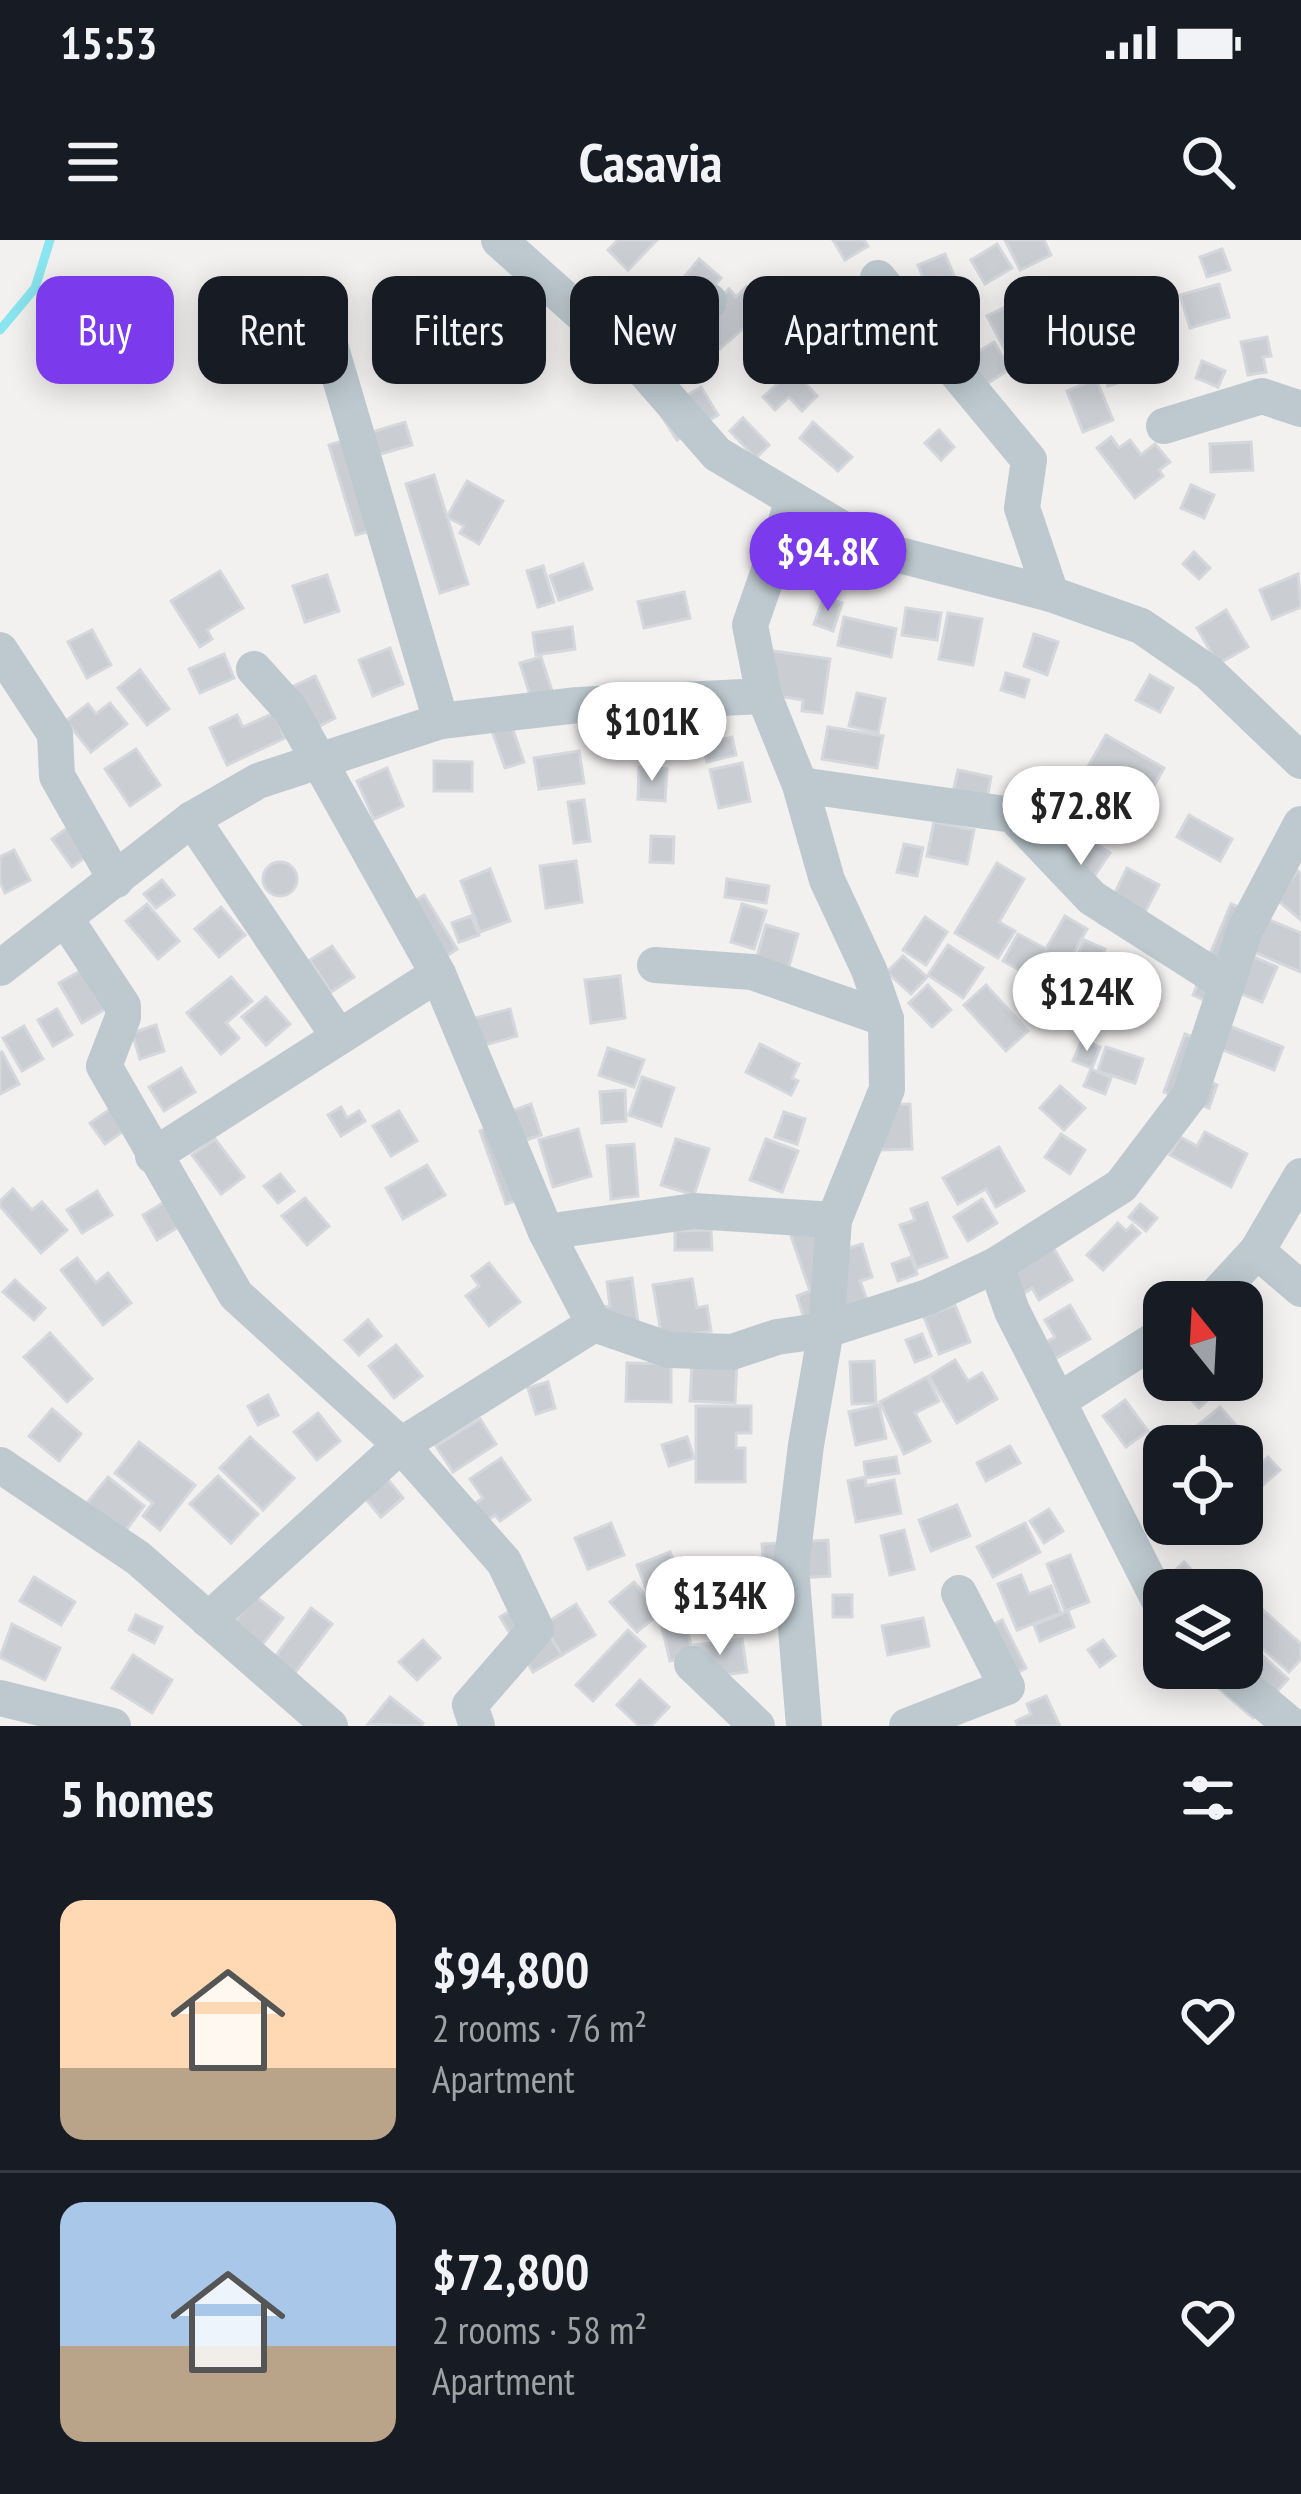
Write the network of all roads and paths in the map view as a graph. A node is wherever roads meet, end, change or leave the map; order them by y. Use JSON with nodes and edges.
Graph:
{"nodes":[{"id":1,"x":499,"y":240,"type":"edge"},
{"id":2,"x":570,"y":303,"type":"edge"},
{"id":3,"x":342,"y":384,"type":"edge"},
{"id":4,"x":656,"y":384,"type":"edge"},
{"id":5,"x":966,"y":384,"type":"edge"},
{"id":6,"x":1301,"y":409,"type":"edge"},
{"id":7,"x":1164,"y":426,"type":"dead end"},
{"id":8,"x":793,"y":501,"type":"junction"},
{"id":9,"x":1051,"y":594,"type":"junction"},
{"id":10,"x":0,"y":650,"type":"edge"},
{"id":11,"x":254,"y":669,"type":"dead end"},
{"id":12,"x":764,"y":696,"type":"junction"},
{"id":13,"x":441,"y":721,"type":"junction"},
{"id":14,"x":320,"y":760,"type":"junction"},
{"id":15,"x":1301,"y":761,"type":"edge"},
{"id":16,"x":800,"y":785,"type":"junction"},
{"id":17,"x":193,"y":819,"type":"junction"},
{"id":18,"x":1301,"y":824,"type":"edge"},
{"id":19,"x":116,"y":880,"type":"junction"},
{"id":20,"x":65,"y":918,"type":"junction"},
{"id":21,"x":655,"y":965,"type":"dead end"},
{"id":22,"x":0,"y":968,"type":"edge"},
{"id":23,"x":438,"y":974,"type":"junction"},
{"id":24,"x":1227,"y":984,"type":"junction"},
{"id":25,"x":886,"y":1019,"type":"junction"},
{"id":26,"x":339,"y":1037,"type":"junction"},
{"id":27,"x":153,"y":1156,"type":"junction"},
{"id":28,"x":1301,"y":1176,"type":"edge"},
{"id":29,"x":834,"y":1220,"type":"junction"},
{"id":30,"x":546,"y":1232,"type":"junction"},
{"id":31,"x":1257,"y":1251,"type":"junction"},
{"id":32,"x":996,"y":1265,"type":"junction"},
{"id":33,"x":1229,"y":1281,"type":"edge"},
{"id":34,"x":1301,"y":1289,"type":"edge"},
{"id":35,"x":594,"y":1324,"type":"junction"},
{"id":36,"x":826,"y":1330,"type":"junction"},
{"id":37,"x":1143,"y":1347,"type":"edge"},
{"id":38,"x":1058,"y":1401,"type":"junction"},
{"id":39,"x":401,"y":1444,"type":"junction"},
{"id":40,"x":0,"y":1466,"type":"edge"},
{"id":41,"x":1143,"y":1569,"type":"edge"},
{"id":42,"x":958,"y":1593,"type":"dead end"},
{"id":43,"x":208,"y":1620,"type":"junction"},
{"id":44,"x":692,"y":1664,"type":"dead end"},
{"id":45,"x":1248,"y":1689,"type":"edge"},
{"id":46,"x":0,"y":1698,"type":"edge"},
{"id":47,"x":113,"y":1726,"type":"edge"},
{"id":48,"x":330,"y":1726,"type":"edge"},
{"id":49,"x":477,"y":1726,"type":"edge"},
{"id":50,"x":758,"y":1726,"type":"edge"},
{"id":51,"x":804,"y":1726,"type":"edge"},
{"id":52,"x":907,"y":1726,"type":"edge"},
{"id":53,"x":1292,"y":1726,"type":"edge"}],
"edges":[{"from":1,"to":2,"type":"street"},
{"from":3,"to":13,"type":"street"},
{"from":4,"to":8,"type":"street"},
{"from":5,"to":9,"type":"street"},
{"from":6,"to":7,"type":"street"},
{"from":8,"to":9,"type":"street"},
{"from":8,"to":12,"type":"street"},
{"from":9,"to":15,"type":"street"},
{"from":10,"to":19,"type":"street"},
{"from":11,"to":14,"type":"street"},
{"from":12,"to":13,"type":"street"},
{"from":12,"to":16,"type":"street"},
{"from":13,"to":14,"type":"street"},
{"from":14,"to":17,"type":"street"},
{"from":14,"to":23,"type":"street"},
{"from":16,"to":24,"type":"street"},
{"from":16,"to":25,"type":"street"},
{"from":17,"to":19,"type":"street"},
{"from":17,"to":26,"type":"street"},
{"from":18,"to":24,"type":"street"},
{"from":19,"to":20,"type":"street"},
{"from":20,"to":22,"type":"street"},
{"from":20,"to":27,"type":"street"},
{"from":21,"to":25,"type":"street"},
{"from":23,"to":26,"type":"street"},
{"from":23,"to":30,"type":"street"},
{"from":24,"to":32,"type":"street"},
{"from":25,"to":29,"type":"street"},
{"from":26,"to":27,"type":"street"},
{"from":27,"to":39,"type":"street"},
{"from":28,"to":31,"type":"street"},
{"from":29,"to":30,"type":"street"},
{"from":29,"to":36,"type":"street"},
{"from":30,"to":35,"type":"street"},
{"from":31,"to":33,"type":"street"},
{"from":31,"to":34,"type":"street"},
{"from":32,"to":36,"type":"street"},
{"from":32,"to":38,"type":"street"},
{"from":35,"to":36,"type":"street"},
{"from":35,"to":39,"type":"street"},
{"from":36,"to":51,"type":"street"},
{"from":37,"to":38,"type":"street"},
{"from":38,"to":41,"type":"street"},
{"from":39,"to":43,"type":"street"},
{"from":39,"to":49,"type":"street"},
{"from":40,"to":43,"type":"street"},
{"from":42,"to":52,"type":"street"},
{"from":43,"to":48,"type":"street"},
{"from":44,"to":50,"type":"street"},
{"from":45,"to":53,"type":"street"},
{"from":46,"to":47,"type":"street"}]}
